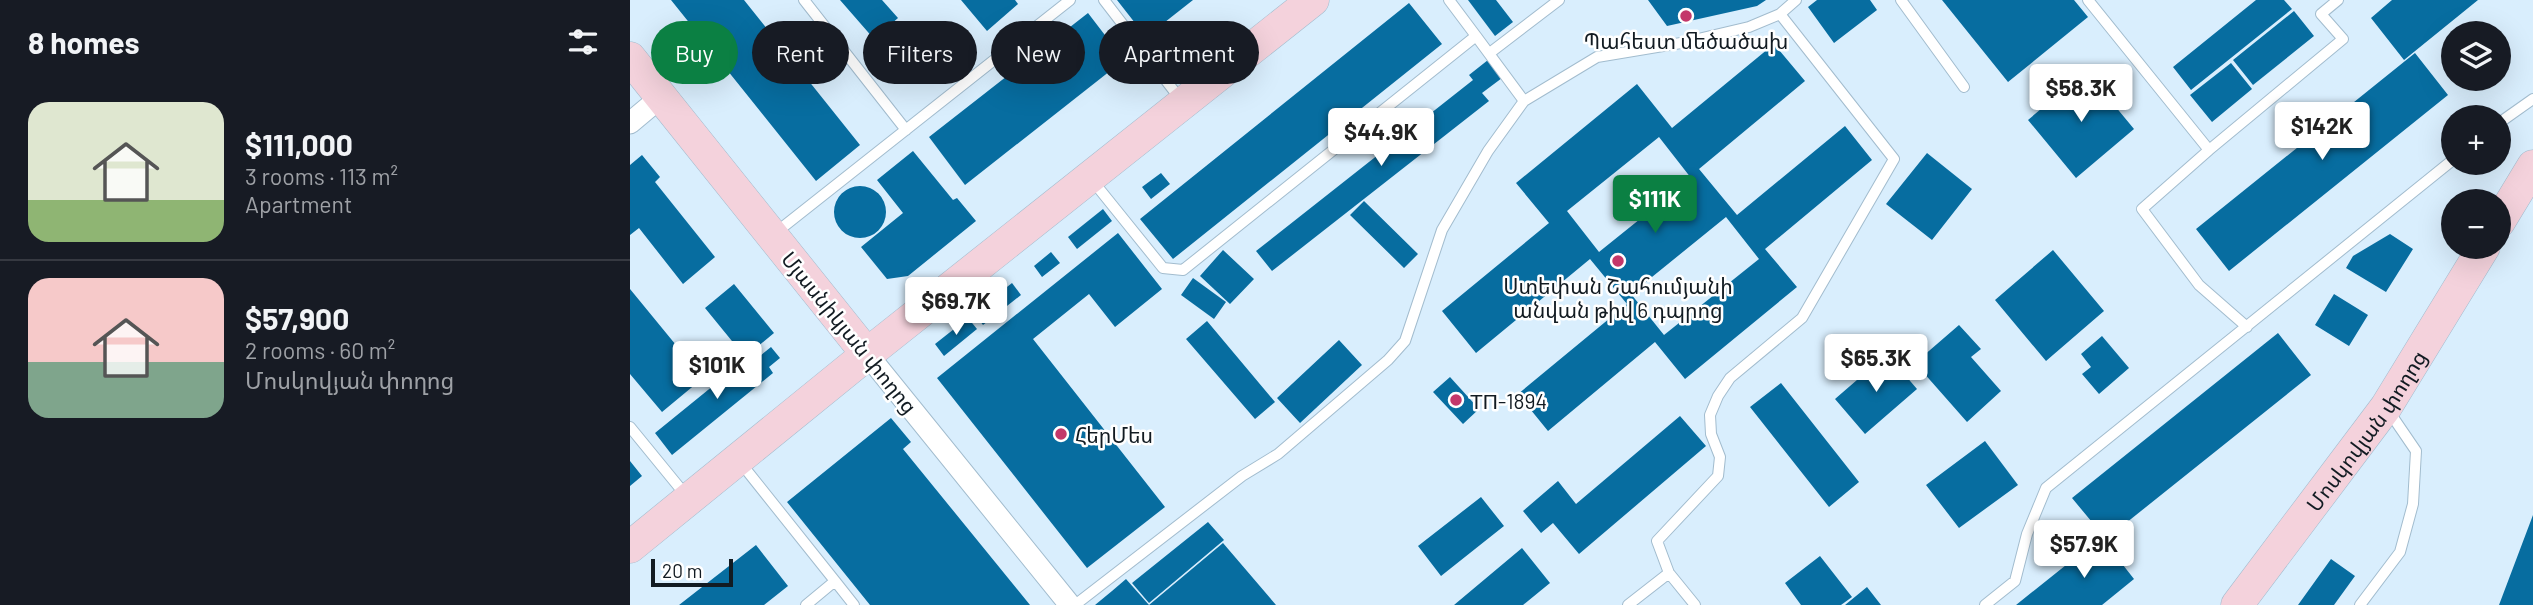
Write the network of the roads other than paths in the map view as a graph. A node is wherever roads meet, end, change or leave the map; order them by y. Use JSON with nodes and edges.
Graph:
{"nodes":[{"id":1,"x":804,"y":0,"type":"edge"},
{"id":2,"x":1069,"y":0,"type":"edge"},
{"id":3,"x":1104,"y":0,"type":"edge"},
{"id":4,"x":1313,"y":0,"type":"edge"},
{"id":5,"x":1449,"y":0,"type":"edge"},
{"id":6,"x":1559,"y":0,"type":"edge"},
{"id":7,"x":1797,"y":0,"type":"edge"},
{"id":8,"x":1900,"y":0,"type":"edge"},
{"id":9,"x":2088,"y":0,"type":"edge"},
{"id":10,"x":2338,"y":0,"type":"edge"},
{"id":11,"x":1780,"y":14,"type":"junction"},
{"id":12,"x":1476,"y":36,"type":"junction"},
{"id":13,"x":1491,"y":52,"type":"junction"},
{"id":14,"x":630,"y":58,"type":"edge"},
{"id":15,"x":1964,"y":87,"type":"dead end"},
{"id":16,"x":661,"y":97,"type":"junction"},
{"id":17,"x":2533,"y":99,"type":"edge"},
{"id":18,"x":1524,"y":101,"type":"junction"},
{"id":19,"x":1184,"y":103,"type":"junction"},
{"id":20,"x":2511,"y":115,"type":"edge"},
{"id":21,"x":630,"y":122,"type":"edge"},
{"id":22,"x":906,"y":130,"type":"junction"},
{"id":23,"x":2209,"y":150,"type":"junction"},
{"id":24,"x":2533,"y":166,"type":"edge"},
{"id":25,"x":2441,"y":170,"type":"edge"},
{"id":26,"x":1089,"y":177,"type":"junction"},
{"id":27,"x":2511,"y":202,"type":"edge"},
{"id":28,"x":772,"y":236,"type":"junction"},
{"id":29,"x":2477,"y":259,"type":"edge"},
{"id":30,"x":2247,"y":327,"type":"junction"},
{"id":31,"x":867,"y":354,"type":"junction"},
{"id":32,"x":2386,"y":407,"type":"junction"},
{"id":33,"x":630,"y":427,"type":"edge"},
{"id":34,"x":738,"y":460,"type":"junction"},
{"id":35,"x":689,"y":499,"type":"junction"},
{"id":36,"x":630,"y":548,"type":"edge"},
{"id":37,"x":1669,"y":573,"type":"junction"},
{"id":38,"x":835,"y":581,"type":"junction"},
{"id":39,"x":806,"y":605,"type":"edge"},
{"id":40,"x":855,"y":605,"type":"edge"},
{"id":41,"x":1072,"y":605,"type":"edge"},
{"id":42,"x":1628,"y":605,"type":"edge"},
{"id":43,"x":1695,"y":605,"type":"edge"},
{"id":44,"x":1985,"y":605,"type":"edge"},
{"id":45,"x":2237,"y":605,"type":"edge"},
{"id":46,"x":2360,"y":605,"type":"edge"}],
"edges":[{"from":1,"to":22,"type":"lane"},
{"from":2,"to":22,"type":"lane"},
{"from":3,"to":19,"type":"lane"},
{"from":4,"to":19,"type":"street"},
{"from":5,"to":12,"type":"lane"},
{"from":6,"to":13,"type":"lane"},
{"from":7,"to":11,"type":"lane"},
{"from":8,"to":15,"type":"lane"},
{"from":9,"to":23,"type":"lane"},
{"from":10,"to":23,"type":"lane"},
{"from":11,"to":18,"type":"lane"},
{"from":11,"to":37,"type":"lane"},
{"from":12,"to":13,"type":"lane"},
{"from":12,"to":26,"type":"lane"},
{"from":13,"to":18,"type":"lane"},
{"from":14,"to":16,"type":"street","name":"Մյասնիկյան փողոց"},
{"from":16,"to":21,"type":"street"},
{"from":16,"to":28,"type":"street","name":"Մյասնիկյան փողոց"},
{"from":17,"to":20,"type":"lane"},
{"from":18,"to":41,"type":"lane"},
{"from":19,"to":26,"type":"street"},
{"from":22,"to":28,"type":"lane"},
{"from":23,"to":30,"type":"lane"},
{"from":24,"to":27,"type":"street"},
{"from":25,"to":30,"type":"lane"},
{"from":26,"to":31,"type":"street"},
{"from":28,"to":31,"type":"street","name":"Մյասնիկյան փողոց"},
{"from":29,"to":32,"type":"street","name":"Մոսկովյան փողոց"},
{"from":30,"to":44,"type":"lane"},
{"from":31,"to":34,"type":"street"},
{"from":31,"to":41,"type":"street","name":"Մյասնիկյան փողոց"},
{"from":32,"to":45,"type":"street","name":"Մոսկովյան փողոց"},
{"from":32,"to":46,"type":"lane"},
{"from":33,"to":35,"type":"lane"},
{"from":34,"to":35,"type":"street"},
{"from":34,"to":38,"type":"lane"},
{"from":35,"to":36,"type":"street"},
{"from":37,"to":42,"type":"lane"},
{"from":37,"to":43,"type":"lane"},
{"from":38,"to":39,"type":"lane"},
{"from":38,"to":40,"type":"lane"}]}
